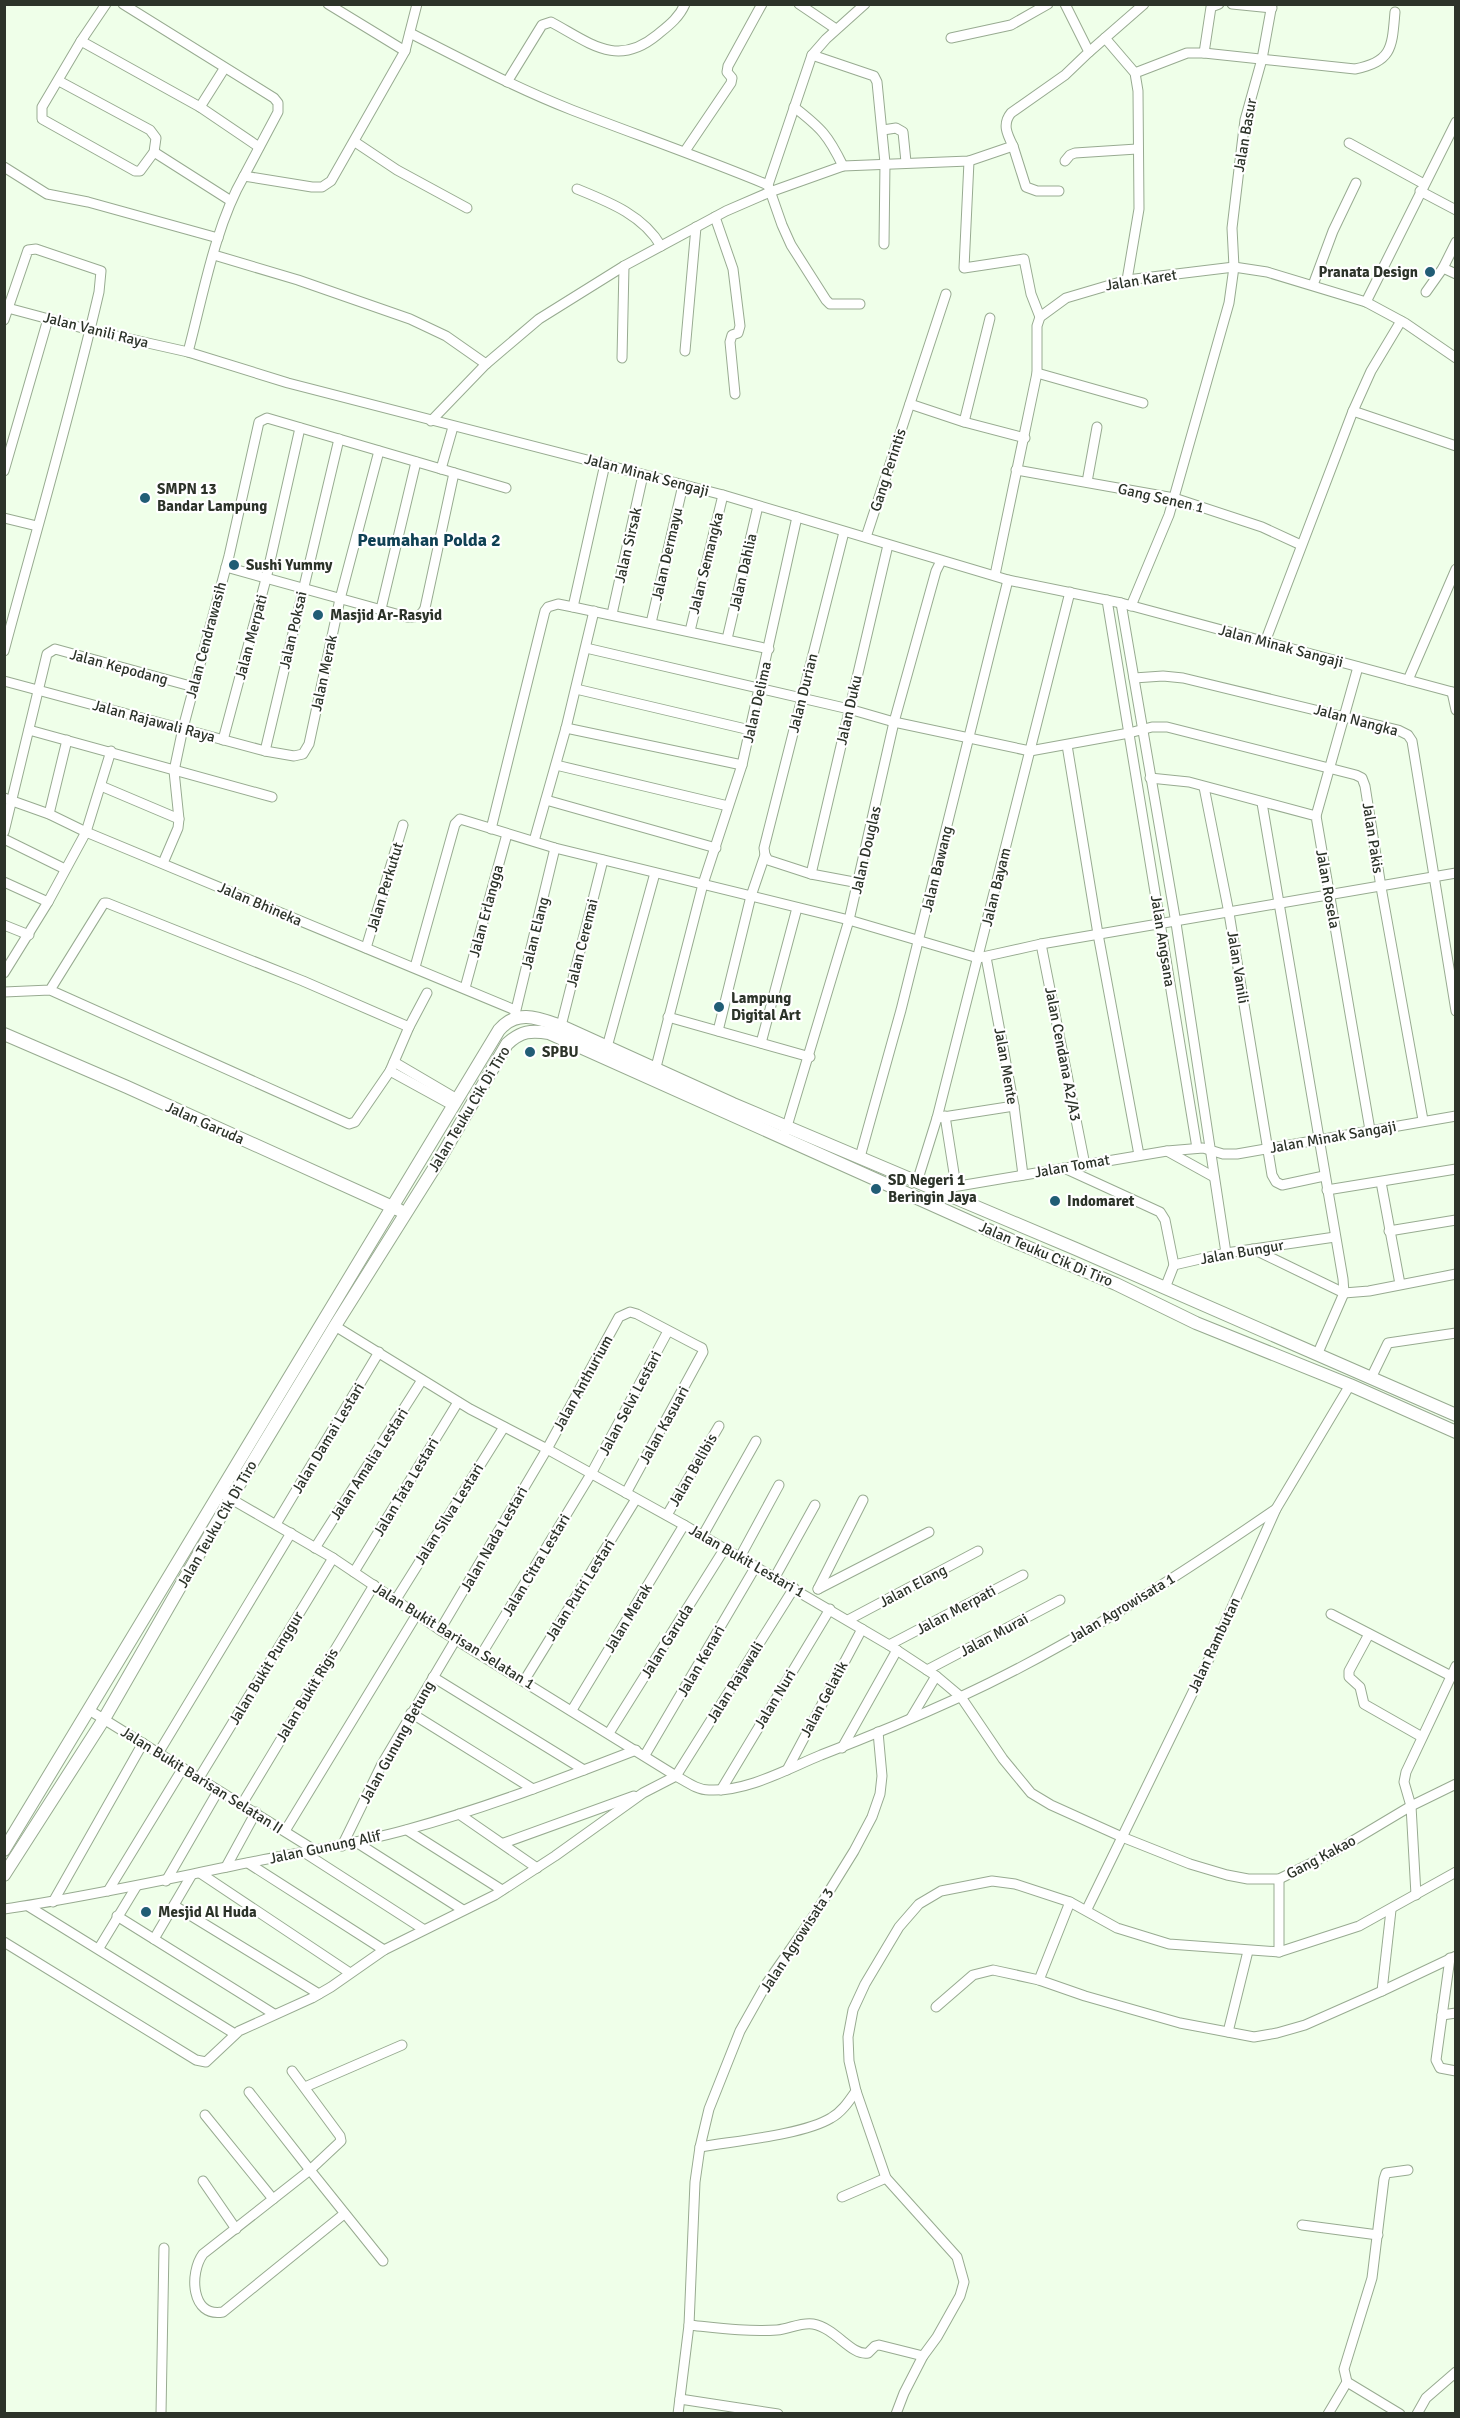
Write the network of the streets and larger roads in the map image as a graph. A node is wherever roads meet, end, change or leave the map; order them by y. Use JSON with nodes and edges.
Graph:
{"nodes":[{"id":1,"x":106,"y":4,"type":"edge"},
{"id":2,"x":123,"y":4,"type":"edge"},
{"id":3,"x":327,"y":4,"type":"edge"},
{"id":4,"x":417,"y":4,"type":"edge"},
{"id":5,"x":685,"y":4,"type":"edge"},
{"id":6,"x":762,"y":4,"type":"edge"},
{"id":7,"x":799,"y":4,"type":"edge"},
{"id":8,"x":865,"y":4,"type":"edge"},
{"id":9,"x":1048,"y":4,"type":"edge"},
{"id":10,"x":1065,"y":4,"type":"edge"},
{"id":11,"x":1144,"y":4,"type":"edge"},
{"id":12,"x":1219,"y":4,"type":"edge"},
{"id":13,"x":1232,"y":4,"type":"edge"},
{"id":14,"x":1272,"y":6,"type":"edge"},
{"id":15,"x":1395,"y":12,"type":"dead end"},
{"id":16,"x":836,"y":29,"type":"junction"},
{"id":17,"x":410,"y":33,"type":"junction"},
{"id":18,"x":951,"y":38,"type":"dead end"},
{"id":19,"x":1105,"y":38,"type":"junction"},
{"id":20,"x":81,"y":41,"type":"junction"},
{"id":21,"x":405,"y":51,"type":"junction"},
{"id":22,"x":1089,"y":52,"type":"junction"},
{"id":23,"x":1204,"y":53,"type":"junction"},
{"id":24,"x":812,"y":55,"type":"junction"},
{"id":25,"x":1262,"y":58,"type":"junction"},
{"id":26,"x":224,"y":69,"type":"junction"},
{"id":27,"x":1135,"y":73,"type":"junction"},
{"id":28,"x":59,"y":81,"type":"junction"},
{"id":29,"x":507,"y":82,"type":"junction"},
{"id":30,"x":200,"y":107,"type":"junction"},
{"id":31,"x":794,"y":107,"type":"junction"},
{"id":32,"x":1455,"y":122,"type":"edge"},
{"id":33,"x":883,"y":130,"type":"junction"},
{"id":34,"x":355,"y":142,"type":"junction"},
{"id":35,"x":1349,"y":143,"type":"dead end"},
{"id":36,"x":1013,"y":146,"type":"junction"},
{"id":37,"x":259,"y":147,"type":"junction"},
{"id":38,"x":1137,"y":149,"type":"junction"},
{"id":39,"x":685,"y":151,"type":"junction"},
{"id":40,"x":154,"y":152,"type":"junction"},
{"id":41,"x":969,"y":161,"type":"junction"},
{"id":42,"x":1065,"y":161,"type":"dead end"},
{"id":43,"x":906,"y":162,"type":"junction"},
{"id":44,"x":885,"y":163,"type":"junction"},
{"id":45,"x":843,"y":166,"type":"junction"},
{"id":46,"x":4,"y":167,"type":"edge"},
{"id":47,"x":243,"y":176,"type":"junction"},
{"id":48,"x":1356,"y":183,"type":"dead end"},
{"id":49,"x":769,"y":188,"type":"junction"},
{"id":50,"x":1422,"y":188,"type":"junction"},
{"id":51,"x":577,"y":189,"type":"dead end"},
{"id":52,"x":1059,"y":191,"type":"dead end"},
{"id":53,"x":231,"y":201,"type":"junction"},
{"id":54,"x":467,"y":208,"type":"dead end"},
{"id":55,"x":1455,"y":210,"type":"edge"},
{"id":56,"x":715,"y":217,"type":"junction"},
{"id":57,"x":696,"y":227,"type":"junction"},
{"id":58,"x":218,"y":238,"type":"junction"},
{"id":59,"x":1455,"y":242,"type":"edge"},
{"id":60,"x":884,"y":244,"type":"dead end"},
{"id":61,"x":661,"y":246,"type":"junction"},
{"id":62,"x":214,"y":255,"type":"junction"},
{"id":63,"x":624,"y":266,"type":"junction"},
{"id":64,"x":1234,"y":267,"type":"junction"},
{"id":65,"x":1443,"y":268,"type":"junction"},
{"id":66,"x":1455,"y":274,"type":"edge"},
{"id":67,"x":1127,"y":280,"type":"junction"},
{"id":68,"x":1312,"y":285,"type":"junction"},
{"id":69,"x":1426,"y":292,"type":"dead end"},
{"id":70,"x":946,"y":294,"type":"dead end"},
{"id":71,"x":1366,"y":302,"type":"junction"},
{"id":72,"x":860,"y":304,"type":"dead end"},
{"id":73,"x":6,"y":308,"type":"edge"},
{"id":74,"x":1040,"y":317,"type":"junction"},
{"id":75,"x":990,"y":318,"type":"dead end"},
{"id":76,"x":48,"y":319,"type":"junction"},
{"id":77,"x":4,"y":320,"type":"edge"},
{"id":78,"x":1401,"y":321,"type":"junction"},
{"id":79,"x":90,"y":330,"type":"junction"},
{"id":80,"x":685,"y":351,"type":"dead end"},
{"id":81,"x":188,"y":352,"type":"junction"},
{"id":82,"x":622,"y":358,"type":"dead end"},
{"id":83,"x":1455,"y":358,"type":"edge"},
{"id":84,"x":486,"y":364,"type":"junction"},
{"id":85,"x":1037,"y":373,"type":"junction"},
{"id":86,"x":735,"y":394,"type":"dead end"},
{"id":87,"x":1143,"y":402,"type":"dead end"},
{"id":88,"x":910,"y":404,"type":"junction"},
{"id":89,"x":1353,"y":411,"type":"junction"},
{"id":90,"x":431,"y":421,"type":"junction"},
{"id":91,"x":964,"y":422,"type":"junction"},
{"id":92,"x":453,"y":427,"type":"junction"},
{"id":93,"x":1097,"y":427,"type":"dead end"},
{"id":94,"x":300,"y":428,"type":"junction"},
{"id":95,"x":1024,"y":438,"type":"junction"},
{"id":96,"x":339,"y":439,"type":"junction"},
{"id":97,"x":1455,"y":446,"type":"edge"},
{"id":98,"x":379,"y":451,"type":"junction"},
{"id":99,"x":416,"y":462,"type":"junction"},
{"id":100,"x":605,"y":464,"type":"junction"},
{"id":101,"x":441,"y":469,"type":"junction"},
{"id":102,"x":1016,"y":470,"type":"junction"},
{"id":103,"x":4,"y":471,"type":"edge"},
{"id":104,"x":454,"y":473,"type":"junction"},
{"id":105,"x":643,"y":475,"type":"junction"},
{"id":106,"x":1087,"y":482,"type":"junction"},
{"id":107,"x":683,"y":485,"type":"junction"},
{"id":108,"x":506,"y":488,"type":"dead end"},
{"id":109,"x":723,"y":495,"type":"junction"},
{"id":110,"x":1174,"y":498,"type":"junction"},
{"id":111,"x":758,"y":506,"type":"junction"},
{"id":112,"x":797,"y":516,"type":"junction"},
{"id":113,"x":4,"y":518,"type":"edge"},
{"id":114,"x":37,"y":526,"type":"junction"},
{"id":115,"x":844,"y":532,"type":"junction"},
{"id":116,"x":866,"y":537,"type":"junction"},
{"id":117,"x":888,"y":545,"type":"junction"},
{"id":118,"x":1301,"y":545,"type":"junction"},
{"id":119,"x":941,"y":561,"type":"junction"},
{"id":120,"x":226,"y":567,"type":"junction"},
{"id":121,"x":1455,"y":569,"type":"edge"},
{"id":122,"x":995,"y":575,"type":"junction"},
{"id":123,"x":266,"y":579,"type":"junction"},
{"id":124,"x":1008,"y":580,"type":"junction"},
{"id":125,"x":303,"y":588,"type":"junction"},
{"id":126,"x":1070,"y":592,"type":"junction"},
{"id":127,"x":340,"y":599,"type":"junction"},
{"id":128,"x":1107,"y":600,"type":"junction"},
{"id":129,"x":1121,"y":603,"type":"junction"},
{"id":130,"x":1131,"y":606,"type":"junction"},
{"id":131,"x":573,"y":607,"type":"junction"},
{"id":132,"x":381,"y":609,"type":"junction"},
{"id":133,"x":594,"y":611,"type":"junction"},
{"id":134,"x":612,"y":614,"type":"junction"},
{"id":135,"x":651,"y":623,"type":"junction"},
{"id":136,"x":690,"y":631,"type":"junction"},
{"id":137,"x":727,"y":639,"type":"junction"},
{"id":138,"x":1265,"y":642,"type":"junction"},
{"id":139,"x":586,"y":648,"type":"junction"},
{"id":140,"x":769,"y":649,"type":"junction"},
{"id":141,"x":4,"y":651,"type":"edge"},
{"id":142,"x":1358,"y":667,"type":"junction"},
{"id":143,"x":1134,"y":678,"type":"junction"},
{"id":144,"x":1408,"y":680,"type":"junction"},
{"id":145,"x":4,"y":681,"type":"edge"},
{"id":146,"x":194,"y":687,"type":"junction"},
{"id":147,"x":760,"y":688,"type":"junction"},
{"id":148,"x":576,"y":689,"type":"junction"},
{"id":149,"x":38,"y":690,"type":"junction"},
{"id":150,"x":1454,"y":693,"type":"edge"},
{"id":151,"x":802,"y":698,"type":"junction"},
{"id":152,"x":849,"y":709,"type":"junction"},
{"id":153,"x":1455,"y":710,"type":"edge"},
{"id":154,"x":1346,"y":717,"type":"junction"},
{"id":155,"x":894,"y":722,"type":"junction"},
{"id":156,"x":183,"y":728,"type":"junction"},
{"id":157,"x":566,"y":728,"type":"junction"},
{"id":158,"x":1143,"y":729,"type":"junction"},
{"id":159,"x":29,"y":730,"type":"junction"},
{"id":160,"x":750,"y":730,"type":"junction"},
{"id":161,"x":1129,"y":733,"type":"junction"},
{"id":162,"x":970,"y":738,"type":"junction"},
{"id":163,"x":67,"y":740,"type":"junction"},
{"id":164,"x":223,"y":740,"type":"junction"},
{"id":165,"x":1067,"y":745,"type":"junction"},
{"id":166,"x":111,"y":751,"type":"junction"},
{"id":167,"x":265,"y":751,"type":"junction"},
{"id":168,"x":1030,"y":751,"type":"junction"},
{"id":169,"x":303,"y":754,"type":"joint"},
{"id":170,"x":556,"y":765,"type":"junction"},
{"id":171,"x":742,"y":765,"type":"junction"},
{"id":172,"x":1329,"y":769,"type":"junction"},
{"id":173,"x":174,"y":771,"type":"junction"},
{"id":174,"x":1150,"y":778,"type":"junction"},
{"id":175,"x":101,"y":786,"type":"junction"},
{"id":176,"x":1204,"y":787,"type":"junction"},
{"id":177,"x":272,"y":797,"type":"dead end"},
{"id":178,"x":9,"y":800,"type":"edge"},
{"id":179,"x":546,"y":800,"type":"junction"},
{"id":180,"x":1262,"y":803,"type":"junction"},
{"id":181,"x":728,"y":806,"type":"junction"},
{"id":182,"x":49,"y":814,"type":"junction"},
{"id":183,"x":1316,"y":816,"type":"junction"},
{"id":184,"x":179,"y":819,"type":"junction"},
{"id":185,"x":403,"y":825,"type":"dead end"},
{"id":186,"x":491,"y":829,"type":"junction"},
{"id":187,"x":4,"y":832,"type":"edge"},
{"id":188,"x":86,"y":832,"type":"junction"},
{"id":189,"x":507,"y":834,"type":"junction"},
{"id":190,"x":4,"y":839,"type":"edge"},
{"id":191,"x":534,"y":841,"type":"junction"},
{"id":192,"x":555,"y":848,"type":"junction"},
{"id":193,"x":716,"y":848,"type":"junction"},
{"id":194,"x":765,"y":855,"type":"junction"},
{"id":195,"x":603,"y":860,"type":"junction"},
{"id":196,"x":164,"y":863,"type":"junction"},
{"id":197,"x":65,"y":869,"type":"junction"},
{"id":198,"x":655,"y":873,"type":"junction"},
{"id":199,"x":1455,"y":873,"type":"edge"},
{"id":200,"x":811,"y":874,"type":"junction"},
{"id":201,"x":1433,"y":877,"type":"junction"},
{"id":202,"x":4,"y":882,"type":"edge"},
{"id":203,"x":859,"y":883,"type":"junction"},
{"id":204,"x":703,"y":884,"type":"junction"},
{"id":205,"x":1381,"y":887,"type":"junction"},
{"id":206,"x":1329,"y":895,"type":"junction"},
{"id":207,"x":751,"y":896,"type":"junction"},
{"id":208,"x":48,"y":902,"type":"junction"},
{"id":209,"x":1280,"y":903,"type":"junction"},
{"id":210,"x":796,"y":908,"type":"junction"},
{"id":211,"x":1229,"y":913,"type":"junction"},
{"id":212,"x":849,"y":920,"type":"junction"},
{"id":213,"x":1176,"y":923,"type":"junction"},
{"id":214,"x":4,"y":925,"type":"edge"},
{"id":215,"x":1161,"y":925,"type":"junction"},
{"id":216,"x":29,"y":934,"type":"junction"},
{"id":217,"x":1098,"y":934,"type":"junction"},
{"id":218,"x":919,"y":939,"type":"junction"},
{"id":219,"x":1041,"y":944,"type":"junction"},
{"id":220,"x":366,"y":948,"type":"junction"},
{"id":221,"x":982,"y":958,"type":"junction"},
{"id":222,"x":415,"y":967,"type":"junction"},
{"id":223,"x":4,"y":973,"type":"edge"},
{"id":224,"x":465,"y":988,"type":"junction"},
{"id":225,"x":50,"y":990,"type":"junction"},
{"id":226,"x":4,"y":992,"type":"edge"},
{"id":227,"x":427,"y":993,"type":"dead end"},
{"id":228,"x":1455,"y":1011,"type":"edge"},
{"id":229,"x":515,"y":1014,"type":"junction"},
{"id":230,"x":668,"y":1017,"type":"junction"},
{"id":231,"x":561,"y":1026,"type":"junction"},
{"id":232,"x":410,"y":1028,"type":"junction"},
{"id":233,"x":718,"y":1030,"type":"junction"},
{"id":234,"x":4,"y":1034,"type":"edge"},
{"id":235,"x":761,"y":1043,"type":"junction"},
{"id":236,"x":607,"y":1047,"type":"junction"},
{"id":237,"x":810,"y":1057,"type":"junction"},
{"id":238,"x":392,"y":1067,"type":"junction"},
{"id":239,"x":654,"y":1074,"type":"junction"},
{"id":240,"x":454,"y":1102,"type":"junction"},
{"id":241,"x":1014,"y":1106,"type":"junction"},
{"id":242,"x":1455,"y":1116,"type":"edge"},
{"id":243,"x":941,"y":1117,"type":"junction"},
{"id":244,"x":1423,"y":1120,"type":"junction"},
{"id":245,"x":1370,"y":1130,"type":"junction"},
{"id":246,"x":785,"y":1132,"type":"junction"},
{"id":247,"x":1318,"y":1138,"type":"junction"},
{"id":248,"x":1197,"y":1148,"type":"junction"},
{"id":249,"x":1267,"y":1148,"type":"junction"},
{"id":250,"x":1210,"y":1149,"type":"junction"},
{"id":251,"x":1167,"y":1151,"type":"junction"},
{"id":252,"x":1139,"y":1155,"type":"junction"},
{"id":253,"x":860,"y":1157,"type":"junction"},
{"id":254,"x":1085,"y":1165,"type":"junction"},
{"id":255,"x":1064,"y":1168,"type":"junction"},
{"id":256,"x":1455,"y":1169,"type":"edge"},
{"id":257,"x":1023,"y":1175,"type":"junction"},
{"id":258,"x":1324,"y":1176,"type":"junction"},
{"id":259,"x":1214,"y":1177,"type":"junction"},
{"id":260,"x":917,"y":1182,"type":"junction"},
{"id":261,"x":1381,"y":1182,"type":"junction"},
{"id":262,"x":956,"y":1186,"type":"junction"},
{"id":263,"x":935,"y":1190,"type":"junction"},
{"id":264,"x":1327,"y":1190,"type":"junction"},
{"id":265,"x":960,"y":1201,"type":"junction"},
{"id":266,"x":393,"y":1208,"type":"junction"},
{"id":267,"x":405,"y":1214,"type":"junction"},
{"id":268,"x":954,"y":1214,"type":"junction"},
{"id":269,"x":1455,"y":1220,"type":"edge"},
{"id":270,"x":1389,"y":1231,"type":"junction"},
{"id":271,"x":1335,"y":1238,"type":"junction"},
{"id":272,"x":1252,"y":1249,"type":"junction"},
{"id":273,"x":1226,"y":1253,"type":"junction"},
{"id":274,"x":1174,"y":1265,"type":"junction"},
{"id":275,"x":1118,"y":1268,"type":"junction"},
{"id":276,"x":1455,"y":1274,"type":"edge"},
{"id":277,"x":1116,"y":1284,"type":"junction"},
{"id":278,"x":1400,"y":1284,"type":"junction"},
{"id":279,"x":1165,"y":1286,"type":"junction"},
{"id":280,"x":1344,"y":1293,"type":"junction"},
{"id":281,"x":335,"y":1326,"type":"junction"},
{"id":282,"x":668,"y":1331,"type":"junction"},
{"id":283,"x":1455,"y":1334,"type":"edge"},
{"id":284,"x":379,"y":1352,"type":"junction"},
{"id":285,"x":1318,"y":1353,"type":"junction"},
{"id":286,"x":1371,"y":1378,"type":"junction"},
{"id":287,"x":422,"y":1380,"type":"junction"},
{"id":288,"x":1350,"y":1386,"type":"junction"},
{"id":289,"x":1420,"y":1400,"type":"junction"},
{"id":290,"x":458,"y":1402,"type":"junction"},
{"id":291,"x":1414,"y":1414,"type":"junction"},
{"id":292,"x":1455,"y":1415,"type":"edge"},
{"id":293,"x":719,"y":1426,"type":"dead end"},
{"id":294,"x":504,"y":1427,"type":"junction"},
{"id":295,"x":1453,"y":1431,"type":"edge"},
{"id":296,"x":756,"y":1441,"type":"dead end"},
{"id":297,"x":547,"y":1449,"type":"junction"},
{"id":298,"x":591,"y":1474,"type":"junction"},
{"id":299,"x":779,"y":1485,"type":"dead end"},
{"id":300,"x":219,"y":1492,"type":"junction"},
{"id":301,"x":626,"y":1493,"type":"junction"},
{"id":302,"x":231,"y":1498,"type":"junction"},
{"id":303,"x":636,"y":1499,"type":"junction"},
{"id":304,"x":863,"y":1500,"type":"dead end"},
{"id":305,"x":815,"y":1505,"type":"dead end"},
{"id":306,"x":1276,"y":1509,"type":"junction"},
{"id":307,"x":667,"y":1515,"type":"junction"},
{"id":308,"x":276,"y":1524,"type":"junction"},
{"id":309,"x":684,"y":1525,"type":"junction"},
{"id":310,"x":929,"y":1532,"type":"dead end"},
{"id":311,"x":291,"y":1533,"type":"junction"},
{"id":312,"x":703,"y":1535,"type":"junction"},
{"id":313,"x":315,"y":1548,"type":"junction"},
{"id":314,"x":725,"y":1548,"type":"junction"},
{"id":315,"x":978,"y":1551,"type":"dead end"},
{"id":316,"x":741,"y":1557,"type":"junction"},
{"id":317,"x":333,"y":1558,"type":"junction"},
{"id":318,"x":756,"y":1566,"type":"junction"},
{"id":319,"x":354,"y":1572,"type":"junction"},
{"id":320,"x":1023,"y":1575,"type":"dead end"},
{"id":321,"x":775,"y":1577,"type":"junction"},
{"id":322,"x":374,"y":1586,"type":"junction"},
{"id":323,"x":794,"y":1588,"type":"junction"},
{"id":324,"x":818,"y":1589,"type":"junction"},
{"id":325,"x":810,"y":1597,"type":"junction"},
{"id":326,"x":1060,"y":1600,"type":"dead end"},
{"id":327,"x":395,"y":1601,"type":"junction"},
{"id":328,"x":830,"y":1609,"type":"junction"},
{"id":329,"x":417,"y":1614,"type":"junction"},
{"id":330,"x":1331,"y":1614,"type":"dead end"},
{"id":331,"x":848,"y":1620,"type":"junction"},
{"id":332,"x":862,"y":1629,"type":"junction"},
{"id":333,"x":440,"y":1630,"type":"junction"},
{"id":334,"x":1369,"y":1634,"type":"junction"},
{"id":335,"x":456,"y":1639,"type":"junction"},
{"id":336,"x":893,"y":1648,"type":"junction"},
{"id":337,"x":481,"y":1655,"type":"junction"},
{"id":338,"x":1455,"y":1666,"type":"edge"},
{"id":339,"x":931,"y":1673,"type":"junction"},
{"id":340,"x":1451,"y":1676,"type":"junction"},
{"id":341,"x":434,"y":1677,"type":"junction"},
{"id":342,"x":524,"y":1681,"type":"junction"},
{"id":343,"x":961,"y":1697,"type":"junction"},
{"id":344,"x":89,"y":1710,"type":"junction"},
{"id":345,"x":572,"y":1710,"type":"junction"},
{"id":346,"x":411,"y":1713,"type":"junction"},
{"id":347,"x":911,"y":1718,"type":"junction"},
{"id":348,"x":104,"y":1719,"type":"junction"},
{"id":349,"x":878,"y":1732,"type":"junction"},
{"id":350,"x":609,"y":1733,"type":"junction"},
{"id":351,"x":1422,"y":1737,"type":"junction"},
{"id":352,"x":143,"y":1743,"type":"junction"},
{"id":353,"x":842,"y":1748,"type":"junction"},
{"id":354,"x":636,"y":1750,"type":"junction"},
{"id":355,"x":159,"y":1752,"type":"junction"},
{"id":356,"x":645,"y":1755,"type":"junction"},
{"id":357,"x":183,"y":1768,"type":"junction"},
{"id":358,"x":584,"y":1770,"type":"junction"},
{"id":359,"x":787,"y":1770,"type":"junction"},
{"id":360,"x":676,"y":1776,"type":"junction"},
{"id":361,"x":199,"y":1778,"type":"junction"},
{"id":362,"x":1455,"y":1784,"type":"edge"},
{"id":363,"x":533,"y":1789,"type":"junction"},
{"id":364,"x":721,"y":1790,"type":"junction"},
{"id":365,"x":218,"y":1791,"type":"junction"},
{"id":366,"x":643,"y":1792,"type":"junction"},
{"id":367,"x":242,"y":1804,"type":"junction"},
{"id":368,"x":1411,"y":1806,"type":"junction"},
{"id":369,"x":256,"y":1812,"type":"junction"},
{"id":370,"x":459,"y":1814,"type":"junction"},
{"id":371,"x":407,"y":1830,"type":"junction"},
{"id":372,"x":285,"y":1831,"type":"junction"},
{"id":373,"x":1122,"y":1837,"type":"junction"},
{"id":374,"x":356,"y":1842,"type":"junction"},
{"id":375,"x":504,"y":1843,"type":"junction"},
{"id":376,"x":342,"y":1846,"type":"junction"},
{"id":377,"x":4,"y":1850,"type":"edge"},
{"id":378,"x":316,"y":1851,"type":"junction"},
{"id":379,"x":305,"y":1853,"type":"junction"},
{"id":380,"x":248,"y":1863,"type":"junction"},
{"id":381,"x":226,"y":1867,"type":"junction"},
{"id":382,"x":537,"y":1868,"type":"junction"},
{"id":383,"x":1455,"y":1872,"type":"edge"},
{"id":384,"x":4,"y":1875,"type":"edge"},
{"id":385,"x":196,"y":1875,"type":"junction"},
{"id":386,"x":1279,"y":1879,"type":"junction"},
{"id":387,"x":166,"y":1881,"type":"junction"},
{"id":388,"x":136,"y":1887,"type":"junction"},
{"id":389,"x":502,"y":1890,"type":"junction"},
{"id":390,"x":108,"y":1891,"type":"junction"},
{"id":391,"x":1416,"y":1895,"type":"junction"},
{"id":392,"x":53,"y":1902,"type":"junction"},
{"id":393,"x":1070,"y":1902,"type":"junction"},
{"id":394,"x":28,"y":1906,"type":"junction"},
{"id":395,"x":175,"y":1906,"type":"junction"},
{"id":396,"x":4,"y":1909,"type":"edge"},
{"id":397,"x":1087,"y":1909,"type":"junction"},
{"id":398,"x":463,"y":1910,"type":"junction"},
{"id":399,"x":1391,"y":1910,"type":"junction"},
{"id":400,"x":117,"y":1916,"type":"junction"},
{"id":401,"x":423,"y":1929,"type":"junction"},
{"id":402,"x":154,"y":1939,"type":"junction"},
{"id":403,"x":4,"y":1942,"type":"edge"},
{"id":404,"x":99,"y":1948,"type":"junction"},
{"id":405,"x":384,"y":1950,"type":"junction"},
{"id":406,"x":1248,"y":1950,"type":"junction"},
{"id":407,"x":1279,"y":1952,"type":"junction"},
{"id":408,"x":1452,"y":1957,"type":"edge"},
{"id":409,"x":350,"y":1973,"type":"junction"},
{"id":410,"x":1039,"y":1980,"type":"junction"},
{"id":411,"x":1382,"y":1991,"type":"junction"},
{"id":412,"x":319,"y":1994,"type":"junction"},
{"id":413,"x":936,"y":2007,"type":"dead end"},
{"id":414,"x":1455,"y":2013,"type":"edge"},
{"id":415,"x":274,"y":2014,"type":"junction"},
{"id":416,"x":1442,"y":2015,"type":"junction"},
{"id":417,"x":1228,"y":2032,"type":"junction"},
{"id":418,"x":235,"y":2034,"type":"junction"},
{"id":419,"x":402,"y":2044,"type":"dead end"},
{"id":420,"x":292,"y":2071,"type":"dead end"},
{"id":421,"x":1455,"y":2071,"type":"edge"},
{"id":422,"x":305,"y":2087,"type":"junction"},
{"id":423,"x":856,"y":2091,"type":"junction"},
{"id":424,"x":249,"y":2092,"type":"dead end"},
{"id":425,"x":205,"y":2115,"type":"dead end"},
{"id":426,"x":700,"y":2147,"type":"junction"},
{"id":427,"x":310,"y":2170,"type":"junction"},
{"id":428,"x":1408,"y":2170,"type":"dead end"},
{"id":429,"x":886,"y":2178,"type":"junction"},
{"id":430,"x":203,"y":2181,"type":"dead end"},
{"id":431,"x":842,"y":2197,"type":"dead end"},
{"id":432,"x":273,"y":2199,"type":"junction"},
{"id":433,"x":344,"y":2214,"type":"junction"},
{"id":434,"x":1302,"y":2225,"type":"dead end"},
{"id":435,"x":236,"y":2229,"type":"junction"},
{"id":436,"x":1378,"y":2235,"type":"junction"},
{"id":437,"x":164,"y":2248,"type":"dead end"},
{"id":438,"x":383,"y":2261,"type":"dead end"},
{"id":439,"x":689,"y":2325,"type":"junction"},
{"id":440,"x":923,"y":2356,"type":"junction"},
{"id":441,"x":1455,"y":2372,"type":"edge"},
{"id":442,"x":1347,"y":2382,"type":"junction"},
{"id":443,"x":681,"y":2399,"type":"junction"},
{"id":444,"x":161,"y":2414,"type":"edge"},
{"id":445,"x":678,"y":2414,"type":"edge"},
{"id":446,"x":778,"y":2414,"type":"edge"},
{"id":447,"x":896,"y":2414,"type":"edge"},
{"id":448,"x":1328,"y":2414,"type":"edge"},
{"id":449,"x":1400,"y":2414,"type":"edge"},
{"id":450,"x":1417,"y":2414,"type":"edge"}],
"edges":[{"from":1,"to":20,"type":"street"},
{"from":2,"to":26,"type":"street"},
{"from":3,"to":21,"type":"street"},
{"from":4,"to":17,"type":"street"},
{"from":5,"to":29,"type":"street"},
{"from":6,"to":39,"type":"street"},
{"from":7,"to":16,"type":"street"},
{"from":8,"to":16,"type":"street"},
{"from":9,"to":18,"type":"street"},
{"from":10,"to":22,"type":"street"},
{"from":11,"to":19,"type":"street"},
{"from":12,"to":23,"type":"street"},
{"from":13,"to":14,"type":"street"},
{"from":14,"to":25,"type":"street","name":"Jalan Basur"},
{"from":15,"to":25,"type":"street"},
{"from":16,"to":24,"type":"street"},
{"from":17,"to":21,"type":"street"},
{"from":17,"to":29,"type":"street"},
{"from":19,"to":22,"type":"street"},
{"from":19,"to":27,"type":"street"},
{"from":20,"to":28,"type":"street"},
{"from":20,"to":30,"type":"street"},
{"from":21,"to":34,"type":"street"},
{"from":22,"to":36,"type":"street"},
{"from":23,"to":25,"type":"street"},
{"from":23,"to":27,"type":"street"},
{"from":24,"to":31,"type":"street"},
{"from":24,"to":33,"type":"street"},
{"from":25,"to":64,"type":"street","name":"Jalan Basur"},
{"from":26,"to":30,"type":"street"},
{"from":26,"to":37,"type":"street"},
{"from":27,"to":38,"type":"street"},
{"from":28,"to":40,"type":"street"},
{"from":28,"to":40,"type":"street"},
{"from":29,"to":39,"type":"street"},
{"from":30,"to":37,"type":"street"},
{"from":31,"to":45,"type":"street"},
{"from":31,"to":49,"type":"street"},
{"from":32,"to":50,"type":"street"},
{"from":33,"to":43,"type":"street"},
{"from":33,"to":44,"type":"street"},
{"from":34,"to":47,"type":"street"},
{"from":34,"to":54,"type":"street"},
{"from":35,"to":50,"type":"street"},
{"from":36,"to":41,"type":"street"},
{"from":36,"to":52,"type":"street"},
{"from":37,"to":47,"type":"street"},
{"from":38,"to":42,"type":"street"},
{"from":38,"to":67,"type":"street"},
{"from":39,"to":49,"type":"street"},
{"from":40,"to":53,"type":"street"},
{"from":41,"to":43,"type":"street"},
{"from":41,"to":74,"type":"street"},
{"from":43,"to":44,"type":"street"},
{"from":44,"to":45,"type":"street"},
{"from":44,"to":60,"type":"street"},
{"from":45,"to":49,"type":"street"},
{"from":46,"to":58,"type":"street"},
{"from":47,"to":53,"type":"street"},
{"from":48,"to":68,"type":"street"},
{"from":49,"to":56,"type":"street"},
{"from":49,"to":72,"type":"street"},
{"from":50,"to":55,"type":"street"},
{"from":50,"to":71,"type":"street"},
{"from":51,"to":61,"type":"street"},
{"from":53,"to":58,"type":"street"},
{"from":56,"to":57,"type":"street"},
{"from":56,"to":86,"type":"street"},
{"from":57,"to":61,"type":"street"},
{"from":57,"to":80,"type":"street"},
{"from":58,"to":62,"type":"street"},
{"from":59,"to":65,"type":"street"},
{"from":61,"to":63,"type":"street"},
{"from":62,"to":81,"type":"street"},
{"from":62,"to":84,"type":"street"},
{"from":63,"to":82,"type":"street"},
{"from":63,"to":84,"type":"street"},
{"from":64,"to":67,"type":"street","name":"Jalan Karet"},
{"from":64,"to":68,"type":"street","name":"Jalan Karet"},
{"from":64,"to":110,"type":"street","name":"Jalan Basur"},
{"from":65,"to":66,"type":"street"},
{"from":65,"to":69,"type":"street"},
{"from":67,"to":74,"type":"street","name":"Jalan Karet"},
{"from":68,"to":71,"type":"street","name":"Jalan Karet"},
{"from":70,"to":88,"type":"street","name":"Gang Perintis"},
{"from":71,"to":78,"type":"street","name":"Jalan Karet"},
{"from":73,"to":76,"type":"street","name":"Jalan Vanili Raya"},
{"from":73,"to":77,"type":"street"},
{"from":73,"to":79,"type":"street"},
{"from":74,"to":85,"type":"street"},
{"from":75,"to":91,"type":"street"},
{"from":76,"to":79,"type":"street","name":"Jalan Vanili Raya"},
{"from":76,"to":103,"type":"street"},
{"from":78,"to":83,"type":"street","name":"Jalan Karet"},
{"from":78,"to":89,"type":"street"},
{"from":79,"to":81,"type":"street","name":"Jalan Vanili Raya"},
{"from":79,"to":114,"type":"street"},
{"from":81,"to":90,"type":"street","name":"Jalan Minak Sengaji"},
{"from":84,"to":90,"type":"street"},
{"from":85,"to":87,"type":"street"},
{"from":85,"to":95,"type":"street"},
{"from":88,"to":91,"type":"street"},
{"from":88,"to":116,"type":"street","name":"Gang Perintis"},
{"from":89,"to":97,"type":"street"},
{"from":89,"to":118,"type":"street"},
{"from":90,"to":92,"type":"street","name":"Jalan Minak Sengaji"},
{"from":91,"to":95,"type":"street"},
{"from":92,"to":100,"type":"street","name":"Jalan Minak Sengaji"},
{"from":92,"to":101,"type":"street"},
{"from":93,"to":106,"type":"street"},
{"from":94,"to":96,"type":"street","name":"Jalan Cendrawasih"},
{"from":94,"to":120,"type":"street","name":"Jalan Cendrawasih"},
{"from":94,"to":123,"type":"street","name":"Jalan Merpati"},
{"from":95,"to":102,"type":"street"},
{"from":96,"to":98,"type":"street","name":"Jalan Cendrawasih"},
{"from":96,"to":125,"type":"street","name":"Jalan Poksai"},
{"from":98,"to":99,"type":"street","name":"Jalan Cendrawasih"},
{"from":98,"to":127,"type":"street","name":"Jalan Merak"},
{"from":99,"to":101,"type":"street","name":"Jalan Cendrawasih"},
{"from":99,"to":132,"type":"street"},
{"from":100,"to":105,"type":"street","name":"Jalan Minak Sengaji"},
{"from":100,"to":131,"type":"street"},
{"from":101,"to":104,"type":"street","name":"Jalan Cendrawasih"},
{"from":102,"to":106,"type":"street","name":"Gang Senen 1"},
{"from":102,"to":122,"type":"street"},
{"from":104,"to":108,"type":"street","name":"Jalan Cendrawasih"},
{"from":104,"to":132,"type":"street"},
{"from":105,"to":107,"type":"street","name":"Jalan Minak Sengaji"},
{"from":105,"to":134,"type":"street","name":"Jalan Sirsak"},
{"from":106,"to":110,"type":"street","name":"Gang Senen 1"},
{"from":107,"to":109,"type":"street","name":"Jalan Minak Sengaji"},
{"from":107,"to":135,"type":"street","name":"Jalan Dermayu"},
{"from":109,"to":111,"type":"street","name":"Jalan Minak Sengaji"},
{"from":109,"to":136,"type":"street","name":"Jalan Semangka"},
{"from":110,"to":118,"type":"street","name":"Gang Senen 1"},
{"from":110,"to":130,"type":"street","name":"Jalan Basur"},
{"from":111,"to":112,"type":"street","name":"Jalan Minak Sengaji"},
{"from":111,"to":137,"type":"street","name":"Jalan Dahlia"},
{"from":112,"to":115,"type":"street","name":"Jalan Minak Sengaji"},
{"from":112,"to":140,"type":"street","name":"Jalan Delima"},
{"from":113,"to":114,"type":"street"},
{"from":114,"to":141,"type":"street"},
{"from":115,"to":116,"type":"street","name":"Jalan Minak Sengaji"},
{"from":115,"to":151,"type":"street","name":"Jalan Durian"},
{"from":116,"to":117,"type":"street","name":"Jalan Minak Sengaji"},
{"from":117,"to":119,"type":"street","name":"Jalan Minak Sengaji"},
{"from":117,"to":152,"type":"street","name":"Jalan Duku"},
{"from":118,"to":138,"type":"street"},
{"from":119,"to":122,"type":"street","name":"Jalan Minak Sengaji"},
{"from":119,"to":155,"type":"street","name":"Jalan Douglas"},
{"from":120,"to":123,"type":"street"},
{"from":120,"to":146,"type":"street","name":"Jalan Cendrawasih"},
{"from":121,"to":144,"type":"street"},
{"from":122,"to":124,"type":"street","name":"Jalan Minak Sengaji"},
{"from":123,"to":125,"type":"street"},
{"from":123,"to":164,"type":"street","name":"Jalan Merpati"},
{"from":124,"to":126,"type":"street","name":"Jalan Minak Sengaji"},
{"from":124,"to":162,"type":"street","name":"Jalan Bawang"},
{"from":125,"to":127,"type":"street"},
{"from":125,"to":167,"type":"street","name":"Jalan Poksai"},
{"from":126,"to":128,"type":"street","name":"Jalan Minak Sengaji"},
{"from":126,"to":168,"type":"street","name":"Jalan Bayam"},
{"from":127,"to":132,"type":"street"},
{"from":127,"to":169,"type":"street","name":"Jalan Merak"},
{"from":128,"to":129,"type":"street","name":"Jalan Minak Sangaji"},
{"from":128,"to":161,"type":"street","name":"Jalan Angsana"},
{"from":129,"to":130,"type":"street","name":"Jalan Minak Sangaji"},
{"from":129,"to":143,"type":"street"},
{"from":130,"to":138,"type":"street","name":"Jalan Minak Sangaji"},
{"from":131,"to":133,"type":"street"},
{"from":131,"to":186,"type":"street"},
{"from":133,"to":134,"type":"street"},
{"from":133,"to":139,"type":"street"},
{"from":134,"to":135,"type":"street"},
{"from":135,"to":136,"type":"street"},
{"from":136,"to":137,"type":"street"},
{"from":137,"to":140,"type":"street"},
{"from":138,"to":142,"type":"street","name":"Jalan Minak Sangaji"},
{"from":139,"to":147,"type":"street"},
{"from":139,"to":148,"type":"street"},
{"from":140,"to":147,"type":"street","name":"Jalan Delima"},
{"from":142,"to":144,"type":"street","name":"Jalan Minak Sangaji"},
{"from":142,"to":154,"type":"street"},
{"from":143,"to":154,"type":"street","name":"Jalan Nangka"},
{"from":143,"to":158,"type":"street"},
{"from":144,"to":150,"type":"street","name":"Jalan Minak Sangaji"},
{"from":145,"to":149,"type":"street","name":"Jalan Rajawali Raya"},
{"from":146,"to":149,"type":"street","name":"Jalan Kepodang"},
{"from":146,"to":156,"type":"street","name":"Jalan Cendrawasih"},
{"from":147,"to":151,"type":"street"},
{"from":147,"to":160,"type":"street","name":"Jalan Delima"},
{"from":148,"to":157,"type":"street"},
{"from":148,"to":160,"type":"street"},
{"from":149,"to":156,"type":"street","name":"Jalan Rajawali Raya"},
{"from":149,"to":159,"type":"street","name":"Jalan Kepodang"},
{"from":150,"to":153,"type":"street"},
{"from":151,"to":152,"type":"street"},
{"from":151,"to":194,"type":"street","name":"Jalan Durian"},
{"from":152,"to":155,"type":"street"},
{"from":152,"to":200,"type":"street","name":"Jalan Duku"},
{"from":154,"to":172,"type":"street"},
{"from":154,"to":201,"type":"street","name":"Jalan Nangka"},
{"from":155,"to":162,"type":"street"},
{"from":155,"to":203,"type":"street","name":"Jalan Douglas"},
{"from":156,"to":164,"type":"street","name":"Jalan Rajawali Raya"},
{"from":156,"to":173,"type":"street","name":"Jalan Cendrawasih"},
{"from":157,"to":170,"type":"street"},
{"from":157,"to":171,"type":"street"},
{"from":158,"to":161,"type":"street","name":"Jalan Pakis"},
{"from":158,"to":172,"type":"street","name":"Jalan Pakis"},
{"from":158,"to":174,"type":"street"},
{"from":159,"to":163,"type":"street"},
{"from":159,"to":178,"type":"street","name":"Jalan Kepodang"},
{"from":160,"to":171,"type":"street","name":"Jalan Delima"},
{"from":161,"to":165,"type":"street"},
{"from":161,"to":215,"type":"street","name":"Jalan Angsana"},
{"from":162,"to":168,"type":"street"},
{"from":162,"to":218,"type":"street","name":"Jalan Bawang"},
{"from":163,"to":166,"type":"street"},
{"from":163,"to":182,"type":"street"},
{"from":164,"to":167,"type":"street","name":"Jalan Rajawali Raya"},
{"from":165,"to":168,"type":"street"},
{"from":165,"to":217,"type":"street"},
{"from":166,"to":173,"type":"street"},
{"from":166,"to":175,"type":"street"},
{"from":167,"to":169,"type":"street","name":"Jalan Rajawali Raya"},
{"from":168,"to":221,"type":"street","name":"Jalan Bayam"},
{"from":170,"to":179,"type":"street"},
{"from":170,"to":181,"type":"street"},
{"from":171,"to":181,"type":"street","name":"Jalan Delima"},
{"from":172,"to":183,"type":"street"},
{"from":172,"to":205,"type":"street","name":"Jalan Pakis"},
{"from":173,"to":177,"type":"street"},
{"from":173,"to":184,"type":"street","name":"Jalan Cendrawasih"},
{"from":174,"to":176,"type":"street"},
{"from":174,"to":213,"type":"street"},
{"from":175,"to":184,"type":"street"},
{"from":175,"to":188,"type":"street"},
{"from":176,"to":180,"type":"street"},
{"from":176,"to":211,"type":"street","name":"Jalan Vanili"},
{"from":178,"to":182,"type":"street","name":"Jalan Bhineka"},
{"from":178,"to":187,"type":"street","name":"Jalan Kepodang"},
{"from":179,"to":191,"type":"street"},
{"from":179,"to":193,"type":"street"},
{"from":180,"to":183,"type":"street"},
{"from":180,"to":209,"type":"street"},
{"from":181,"to":193,"type":"street","name":"Jalan Delima"},
{"from":182,"to":188,"type":"street","name":"Jalan Bhineka"},
{"from":183,"to":206,"type":"street","name":"Jalan Rosela"},
{"from":184,"to":196,"type":"street","name":"Jalan Cendrawasih"},
{"from":185,"to":220,"type":"street","name":"Jalan Perkutut"},
{"from":186,"to":189,"type":"street"},
{"from":186,"to":222,"type":"street"},
{"from":188,"to":196,"type":"street","name":"Jalan Bhineka"},
{"from":188,"to":197,"type":"street"},
{"from":189,"to":191,"type":"street"},
{"from":189,"to":224,"type":"street","name":"Jalan Erlangga"},
{"from":190,"to":197,"type":"street"},
{"from":191,"to":192,"type":"street"},
{"from":192,"to":195,"type":"street"},
{"from":192,"to":229,"type":"street","name":"Jalan Elang"},
{"from":193,"to":204,"type":"street","name":"Jalan Delima"},
{"from":194,"to":200,"type":"street"},
{"from":194,"to":207,"type":"street","name":"Jalan Durian"},
{"from":195,"to":198,"type":"street"},
{"from":195,"to":231,"type":"street","name":"Jalan Ceremai"},
{"from":196,"to":220,"type":"street","name":"Jalan Bhineka"},
{"from":197,"to":208,"type":"street"},
{"from":198,"to":204,"type":"street"},
{"from":198,"to":236,"type":"street"},
{"from":199,"to":201,"type":"street","name":"Jalan Angsana"},
{"from":200,"to":203,"type":"street"},
{"from":201,"to":205,"type":"street","name":"Jalan Angsana"},
{"from":201,"to":228,"type":"street","name":"Jalan Nangka"},
{"from":202,"to":208,"type":"street"},
{"from":203,"to":212,"type":"street","name":"Jalan Douglas"},
{"from":204,"to":207,"type":"street"},
{"from":204,"to":230,"type":"street","name":"Jalan Delima"},
{"from":205,"to":206,"type":"street","name":"Jalan Angsana"},
{"from":205,"to":244,"type":"street","name":"Jalan Pakis"},
{"from":206,"to":209,"type":"street","name":"Jalan Angsana"},
{"from":206,"to":245,"type":"street","name":"Jalan Rosela"},
{"from":207,"to":210,"type":"street"},
{"from":207,"to":233,"type":"street","name":"Jalan Durian"},
{"from":208,"to":216,"type":"street"},
{"from":209,"to":211,"type":"street","name":"Jalan Angsana"},
{"from":209,"to":247,"type":"street"},
{"from":210,"to":212,"type":"street"},
{"from":210,"to":235,"type":"street"},
{"from":211,"to":213,"type":"street","name":"Jalan Angsana"},
{"from":211,"to":249,"type":"street","name":"Jalan Vanili"},
{"from":212,"to":218,"type":"street"},
{"from":212,"to":237,"type":"street","name":"Jalan Douglas"},
{"from":213,"to":215,"type":"street","name":"Jalan Angsana"},
{"from":213,"to":250,"type":"street"},
{"from":214,"to":216,"type":"street"},
{"from":215,"to":217,"type":"street","name":"Jalan Angsana"},
{"from":215,"to":248,"type":"street","name":"Jalan Angsana"},
{"from":216,"to":223,"type":"street"},
{"from":217,"to":219,"type":"street","name":"Jalan Angsana"},
{"from":217,"to":252,"type":"street"},
{"from":218,"to":221,"type":"street"},
{"from":218,"to":253,"type":"street","name":"Jalan Bawang"},
{"from":219,"to":221,"type":"street","name":"Jalan Angsana"},
{"from":219,"to":254,"type":"street","name":"Jalan Cendana A2/A3"},
{"from":220,"to":222,"type":"street","name":"Jalan Bhineka"},
{"from":221,"to":241,"type":"street","name":"Jalan Mente"},
{"from":221,"to":243,"type":"street","name":"Jalan Bayam"},
{"from":222,"to":224,"type":"street","name":"Jalan Bhineka"},
{"from":224,"to":229,"type":"street","name":"Jalan Bhineka"},
{"from":225,"to":226,"type":"street"},
{"from":225,"to":232,"type":"street"},
{"from":225,"to":238,"type":"street"},
{"from":227,"to":232,"type":"street"},
{"from":229,"to":231,"type":"street","name":"Jalan Teuku Cik Di Tiro"},
{"from":229,"to":240,"type":"street","name":"Jalan Teuku Cik Di Tiro"},
{"from":230,"to":233,"type":"street"},
{"from":230,"to":239,"type":"street","name":"Jalan Delima"},
{"from":231,"to":236,"type":"street","name":"Jalan Teuku Cik Di Tiro"},
{"from":232,"to":238,"type":"street"},
{"from":233,"to":235,"type":"street"},
{"from":234,"to":266,"type":"street","name":"Jalan Garuda"},
{"from":235,"to":237,"type":"street"},
{"from":236,"to":239,"type":"street","name":"Jalan Teuku Cik Di Tiro"},
{"from":237,"to":246,"type":"street","name":"Jalan Douglas"},
{"from":238,"to":240,"type":"street"},
{"from":239,"to":246,"type":"street","name":"Jalan Teuku Cik Di Tiro"},
{"from":239,"to":267,"type":"street","name":"Jalan Teuku Cik Di Tiro"},
{"from":240,"to":266,"type":"street","name":"Jalan Teuku Cik Di Tiro"},
{"from":241,"to":243,"type":"street"},
{"from":241,"to":257,"type":"street","name":"Jalan Mente"},
{"from":242,"to":244,"type":"street","name":"Jalan Minak Sangaji"},
{"from":243,"to":260,"type":"street","name":"Jalan Bayam"},
{"from":243,"to":262,"type":"street"},
{"from":244,"to":245,"type":"street","name":"Jalan Minak Sangaji"},
{"from":245,"to":247,"type":"street","name":"Jalan Minak Sangaji"},
{"from":246,"to":253,"type":"street","name":"Jalan Teuku Cik Di Tiro"},
{"from":246,"to":268,"type":"street","name":"Jalan Teuku Cik Di Tiro"},
{"from":247,"to":249,"type":"street","name":"Jalan Minak Sangaji"},
{"from":247,"to":258,"type":"street"},
{"from":248,"to":250,"type":"street","name":"Jalan Tomat"},
{"from":248,"to":251,"type":"street","name":"Jalan Tomat"},
{"from":249,"to":250,"type":"street","name":"Jalan Minak Sangaji"},
{"from":249,"to":258,"type":"street","name":"Jalan Vanili"},
{"from":250,"to":259,"type":"street"},
{"from":251,"to":252,"type":"street","name":"Jalan Tomat"},
{"from":251,"to":259,"type":"street"},
{"from":252,"to":254,"type":"street","name":"Jalan Tomat"},
{"from":253,"to":260,"type":"street","name":"Jalan Teuku Cik Di Tiro"},
{"from":254,"to":255,"type":"street","name":"Jalan Tomat"},
{"from":255,"to":257,"type":"street","name":"Jalan Tomat"},
{"from":255,"to":274,"type":"street"},
{"from":256,"to":261,"type":"street"},
{"from":257,"to":262,"type":"street","name":"Jalan Tomat"},
{"from":258,"to":264,"type":"street"},
{"from":259,"to":273,"type":"street"},
{"from":260,"to":263,"type":"street","name":"Jalan Teuku Cik Di Tiro"},
{"from":261,"to":264,"type":"street"},
{"from":261,"to":270,"type":"street"},
{"from":262,"to":263,"type":"street","name":"Jalan Tomat"},
{"from":263,"to":265,"type":"street","name":"Jalan Teuku Cik Di Tiro"},
{"from":264,"to":271,"type":"street"},
{"from":265,"to":268,"type":"street"},
{"from":265,"to":275,"type":"street","name":"Jalan Teuku Cik Di Tiro"},
{"from":266,"to":267,"type":"street","name":"Jalan Garuda"},
{"from":266,"to":300,"type":"street","name":"Jalan Teuku Cik Di Tiro"},
{"from":267,"to":281,"type":"street","name":"Jalan Teuku Cik Di Tiro"},
{"from":268,"to":277,"type":"street","name":"Jalan Teuku Cik Di Tiro"},
{"from":269,"to":270,"type":"street"},
{"from":270,"to":278,"type":"street"},
{"from":271,"to":272,"type":"street","name":"Jalan Bungur"},
{"from":271,"to":280,"type":"street"},
{"from":272,"to":273,"type":"street","name":"Jalan Bungur"},
{"from":272,"to":280,"type":"street"},
{"from":273,"to":274,"type":"street","name":"Jalan Bungur"},
{"from":274,"to":279,"type":"street"},
{"from":275,"to":277,"type":"street"},
{"from":275,"to":279,"type":"street","name":"Jalan Teuku Cik Di Tiro"},
{"from":276,"to":278,"type":"street"},
{"from":277,"to":288,"type":"street","name":"Jalan Teuku Cik Di Tiro"},
{"from":278,"to":280,"type":"street"},
{"from":279,"to":285,"type":"street","name":"Jalan Teuku Cik Di Tiro"},
{"from":280,"to":285,"type":"street"},
{"from":281,"to":284,"type":"street","name":"Jalan Bukit Lestari 1"},
{"from":281,"to":302,"type":"street","name":"Jalan Teuku Cik Di Tiro"},
{"from":282,"to":297,"type":"street","name":"Jalan Anthurium"},
{"from":282,"to":298,"type":"street","name":"Jalan Selvi Lestari"},
{"from":282,"to":301,"type":"street","name":"Jalan Kasuari"},
{"from":283,"to":286,"type":"street"},
{"from":284,"to":287,"type":"street","name":"Jalan Bukit Lestari 1"},
{"from":284,"to":308,"type":"street","name":"Jalan Damai Lestari"},
{"from":285,"to":286,"type":"street","name":"Jalan Teuku Cik Di Tiro"},
{"from":286,"to":289,"type":"street","name":"Jalan Teuku Cik Di Tiro"},
{"from":287,"to":290,"type":"street","name":"Jalan Bukit Lestari 1"},
{"from":287,"to":313,"type":"street","name":"Jalan Amalia Lestari"},
{"from":288,"to":291,"type":"street","name":"Jalan Teuku Cik Di Tiro"},
{"from":288,"to":306,"type":"street","name":"Jalan Rambutan"},
{"from":289,"to":291,"type":"street"},
{"from":289,"to":292,"type":"street","name":"Jalan Teuku Cik Di Tiro"},
{"from":290,"to":294,"type":"street","name":"Jalan Bukit Lestari 1"},
{"from":290,"to":319,"type":"street","name":"Jalan Tata Lestari"},
{"from":291,"to":295,"type":"street","name":"Jalan Teuku Cik Di Tiro"},
{"from":292,"to":295,"type":"street"},
{"from":293,"to":307,"type":"street","name":"Jalan Belibis"},
{"from":294,"to":297,"type":"street","name":"Jalan Bukit Lestari 1"},
{"from":294,"to":327,"type":"street","name":"Jalan Silva Lestari"},
{"from":296,"to":312,"type":"street"},
{"from":297,"to":298,"type":"street","name":"Jalan Bukit Lestari 1"},
{"from":297,"to":333,"type":"street","name":"Jalan Nada Lestari"},
{"from":298,"to":301,"type":"street","name":"Jalan Bukit Lestari 1"},
{"from":298,"to":337,"type":"street","name":"Jalan Citra Lestari"},
{"from":299,"to":316,"type":"street"},
{"from":300,"to":302,"type":"street","name":"Jalan Bukit Barisan Selatan 1"},
{"from":300,"to":344,"type":"street","name":"Jalan Teuku Cik Di Tiro"},
{"from":301,"to":303,"type":"street","name":"Jalan Bukit Lestari 1"},
{"from":302,"to":308,"type":"street","name":"Jalan Bukit Barisan Selatan 1"},
{"from":302,"to":348,"type":"street","name":"Jalan Teuku Cik Di Tiro"},
{"from":303,"to":307,"type":"street","name":"Jalan Bukit Lestari 1"},
{"from":303,"to":342,"type":"street","name":"Jalan Putri Lestari"},
{"from":304,"to":324,"type":"street"},
{"from":305,"to":321,"type":"street"},
{"from":306,"to":343,"type":"street","name":"Jalan Agrowisata 1"},
{"from":306,"to":373,"type":"street","name":"Jalan Rambutan"},
{"from":307,"to":309,"type":"street","name":"Jalan Bukit Lestari 1"},
{"from":308,"to":311,"type":"street","name":"Jalan Bukit Barisan Selatan 1"},
{"from":309,"to":312,"type":"street","name":"Jalan Bukit Lestari 1"},
{"from":309,"to":345,"type":"street","name":"Jalan Merak"},
{"from":310,"to":324,"type":"street"},
{"from":311,"to":313,"type":"street","name":"Jalan Bukit Barisan Selatan 1"},
{"from":311,"to":355,"type":"street"},
{"from":312,"to":314,"type":"street","name":"Jalan Bukit Lestari 1"},
{"from":313,"to":317,"type":"street","name":"Jalan Bukit Barisan Selatan 1"},
{"from":314,"to":316,"type":"street","name":"Jalan Bukit Lestari 1"},
{"from":314,"to":350,"type":"street","name":"Jalan Garuda"},
{"from":315,"to":331,"type":"street","name":"Jalan Elang"},
{"from":316,"to":318,"type":"street","name":"Jalan Bukit Lestari 1"},
{"from":317,"to":319,"type":"street","name":"Jalan Bukit Barisan Selatan 1"},
{"from":317,"to":361,"type":"street","name":"Jalan Bukit Punggur"},
{"from":318,"to":321,"type":"street","name":"Jalan Bukit Lestari 1"},
{"from":318,"to":356,"type":"street","name":"Jalan Kenari"},
{"from":319,"to":322,"type":"street","name":"Jalan Bukit Barisan Selatan 1"},
{"from":320,"to":336,"type":"street","name":"Jalan Merpati"},
{"from":321,"to":323,"type":"street","name":"Jalan Bukit Lestari 1"},
{"from":322,"to":327,"type":"street","name":"Jalan Bukit Barisan Selatan 1"},
{"from":322,"to":367,"type":"street","name":"Jalan Bukit Rigis"},
{"from":323,"to":325,"type":"street","name":"Jalan Bukit Lestari 1"},
{"from":323,"to":360,"type":"street","name":"Jalan Rajawali"},
{"from":324,"to":325,"type":"street"},
{"from":325,"to":328,"type":"street","name":"Jalan Bukit Lestari 1"},
{"from":326,"to":339,"type":"street","name":"Jalan Murai"},
{"from":327,"to":329,"type":"street","name":"Jalan Bukit Barisan Selatan 1"},
{"from":328,"to":331,"type":"street","name":"Jalan Bukit Lestari 1"},
{"from":328,"to":364,"type":"street","name":"Jalan Nuri"},
{"from":329,"to":333,"type":"street","name":"Jalan Bukit Barisan Selatan 1"},
{"from":329,"to":372,"type":"street"},
{"from":330,"to":334,"type":"street"},
{"from":331,"to":332,"type":"street","name":"Jalan Bukit Lestari 1"},
{"from":332,"to":336,"type":"street","name":"Jalan Bukit Lestari 1"},
{"from":332,"to":359,"type":"street","name":"Jalan Gelatik"},
{"from":333,"to":335,"type":"street","name":"Jalan Bukit Barisan Selatan 1"},
{"from":334,"to":340,"type":"street"},
{"from":334,"to":351,"type":"street"},
{"from":335,"to":337,"type":"street","name":"Jalan Bukit Barisan Selatan 1"},
{"from":335,"to":341,"type":"street","name":"Jalan Gunung Betung"},
{"from":336,"to":339,"type":"street","name":"Jalan Bukit Lestari 1"},
{"from":336,"to":353,"type":"street"},
{"from":337,"to":342,"type":"street","name":"Jalan Bukit Barisan Selatan 1"},
{"from":338,"to":340,"type":"street"},
{"from":339,"to":343,"type":"street","name":"Jalan Bukit Lestari 1"},
{"from":339,"to":347,"type":"street"},
{"from":340,"to":351,"type":"street"},
{"from":341,"to":346,"type":"street","name":"Jalan Gunung Betung"},
{"from":341,"to":358,"type":"street"},
{"from":342,"to":345,"type":"street","name":"Jalan Bukit Barisan Selatan 1"},
{"from":343,"to":347,"type":"street","name":"Jalan Agrowisata 1"},
{"from":343,"to":373,"type":"street","name":"Jalan Bukit Lestari 1"},
{"from":344,"to":348,"type":"street","name":"Jalan Bukit Barisan Selatan II"},
{"from":344,"to":377,"type":"street","name":"Jalan Teuku Cik Di Tiro"},
{"from":345,"to":350,"type":"street","name":"Jalan Bukit Barisan Selatan 1"},
{"from":346,"to":363,"type":"street"},
{"from":346,"to":376,"type":"street","name":"Jalan Gunung Betung"},
{"from":347,"to":349,"type":"street","name":"Jalan Agrowisata 1"},
{"from":348,"to":352,"type":"street","name":"Jalan Bukit Barisan Selatan II"},
{"from":348,"to":384,"type":"street","name":"Jalan Teuku Cik Di Tiro"},
{"from":349,"to":353,"type":"street","name":"Jalan Agrowisata 1"},
{"from":349,"to":426,"type":"street","name":"Jalan Agrowisata 3"},
{"from":350,"to":354,"type":"street","name":"Jalan Bukit Barisan Selatan 1"},
{"from":351,"to":368,"type":"street"},
{"from":352,"to":355,"type":"street","name":"Jalan Bukit Barisan Selatan II"},
{"from":352,"to":392,"type":"street"},
{"from":353,"to":359,"type":"street","name":"Jalan Agrowisata 1"},
{"from":354,"to":356,"type":"street","name":"Jalan Bukit Barisan Selatan 1"},
{"from":354,"to":358,"type":"street","name":"Jalan Gunung Alif"},
{"from":355,"to":357,"type":"street","name":"Jalan Bukit Barisan Selatan II"},
{"from":356,"to":360,"type":"street","name":"Jalan Bukit Barisan Selatan 1"},
{"from":357,"to":361,"type":"street","name":"Jalan Bukit Barisan Selatan II"},
{"from":357,"to":390,"type":"street"},
{"from":358,"to":363,"type":"street","name":"Jalan Gunung Alif"},
{"from":359,"to":364,"type":"street","name":"Jalan Agrowisata 1"},
{"from":360,"to":364,"type":"street","name":"Jalan Bukit Barisan Selatan 1"},
{"from":360,"to":366,"type":"street"},
{"from":361,"to":365,"type":"street","name":"Jalan Bukit Barisan Selatan II"},
{"from":362,"to":368,"type":"street","name":"Gang Kakao"},
{"from":363,"to":370,"type":"street","name":"Jalan Gunung Alif"},
{"from":365,"to":367,"type":"street","name":"Jalan Bukit Barisan Selatan II"},
{"from":365,"to":387,"type":"street"},
{"from":366,"to":375,"type":"street"},
{"from":366,"to":382,"type":"street"},
{"from":367,"to":369,"type":"street","name":"Jalan Bukit Barisan Selatan II"},
{"from":368,"to":386,"type":"street","name":"Gang Kakao"},
{"from":368,"to":391,"type":"street"},
{"from":369,"to":372,"type":"street","name":"Jalan Bukit Barisan Selatan II"},
{"from":369,"to":381,"type":"street"},
{"from":370,"to":371,"type":"street","name":"Jalan Gunung Alif"},
{"from":370,"to":375,"type":"street"},
{"from":371,"to":374,"type":"street","name":"Jalan Gunung Alif"},
{"from":371,"to":389,"type":"street"},
{"from":372,"to":378,"type":"street","name":"Jalan Bukit Barisan Selatan II"},
{"from":373,"to":386,"type":"street","name":"Gang Kakao"},
{"from":373,"to":397,"type":"street","name":"Jalan Rambutan"},
{"from":374,"to":376,"type":"street","name":"Jalan Gunung Alif"},
{"from":374,"to":398,"type":"street"},
{"from":375,"to":382,"type":"street"},
{"from":376,"to":378,"type":"street","name":"Jalan Gunung Alif"},
{"from":378,"to":379,"type":"street","name":"Jalan Gunung Alif"},
{"from":379,"to":380,"type":"street","name":"Jalan Gunung Alif"},
{"from":379,"to":401,"type":"street"},
{"from":380,"to":381,"type":"street","name":"Jalan Gunung Alif"},
{"from":380,"to":405,"type":"street"},
{"from":381,"to":385,"type":"street","name":"Jalan Gunung Alif"},
{"from":382,"to":389,"type":"street"},
{"from":383,"to":391,"type":"street"},
{"from":385,"to":387,"type":"street","name":"Jalan Gunung Alif"},
{"from":385,"to":395,"type":"street"},
{"from":385,"to":409,"type":"street"},
{"from":386,"to":407,"type":"street"},
{"from":387,"to":388,"type":"street","name":"Jalan Gunung Alif"},
{"from":388,"to":390,"type":"street","name":"Jalan Gunung Alif"},
{"from":388,"to":400,"type":"street"},
{"from":389,"to":398,"type":"street"},
{"from":390,"to":392,"type":"street","name":"Jalan Gunung Alif"},
{"from":391,"to":399,"type":"street"},
{"from":392,"to":394,"type":"street","name":"Jalan Gunung Alif"},
{"from":393,"to":397,"type":"street"},
{"from":393,"to":410,"type":"street"},
{"from":393,"to":423,"type":"street"},
{"from":394,"to":396,"type":"street","name":"Jalan Gunung Alif"},
{"from":394,"to":404,"type":"street"},
{"from":395,"to":402,"type":"street"},
{"from":395,"to":412,"type":"street"},
{"from":397,"to":406,"type":"street"},
{"from":398,"to":401,"type":"street"},
{"from":399,"to":407,"type":"street"},
{"from":399,"to":411,"type":"street"},
{"from":400,"to":402,"type":"street"},
{"from":400,"to":404,"type":"street"},
{"from":401,"to":405,"type":"street"},
{"from":402,"to":415,"type":"street"},
{"from":403,"to":418,"type":"street"},
{"from":404,"to":418,"type":"street"},
{"from":405,"to":409,"type":"street"},
{"from":406,"to":407,"type":"street"},
{"from":406,"to":417,"type":"street"},
{"from":408,"to":411,"type":"street"},
{"from":408,"to":416,"type":"street"},
{"from":409,"to":412,"type":"street"},
{"from":410,"to":413,"type":"street"},
{"from":410,"to":417,"type":"street"},
{"from":411,"to":417,"type":"street"},
{"from":412,"to":415,"type":"street"},
{"from":414,"to":416,"type":"street"},
{"from":415,"to":418,"type":"street"},
{"from":416,"to":421,"type":"street"},
{"from":419,"to":422,"type":"street"},
{"from":420,"to":422,"type":"street"},
{"from":422,"to":427,"type":"street"},
{"from":423,"to":426,"type":"street"},
{"from":423,"to":429,"type":"street"},
{"from":424,"to":427,"type":"street"},
{"from":425,"to":432,"type":"street"},
{"from":426,"to":439,"type":"street","name":"Jalan Agrowisata 3"},
{"from":427,"to":432,"type":"street"},
{"from":427,"to":433,"type":"street"},
{"from":428,"to":436,"type":"street"},
{"from":429,"to":431,"type":"street"},
{"from":429,"to":440,"type":"street"},
{"from":430,"to":435,"type":"street"},
{"from":432,"to":435,"type":"street"},
{"from":433,"to":435,"type":"street"},
{"from":433,"to":438,"type":"street"},
{"from":434,"to":436,"type":"street"},
{"from":436,"to":442,"type":"street"},
{"from":437,"to":444,"type":"street"},
{"from":439,"to":440,"type":"street"},
{"from":439,"to":443,"type":"street","name":"Jalan Agrowisata 3"},
{"from":440,"to":447,"type":"street"},
{"from":441,"to":450,"type":"street"},
{"from":442,"to":448,"type":"street"},
{"from":442,"to":449,"type":"street"},
{"from":443,"to":445,"type":"street","name":"Jalan Agrowisata 3"},
{"from":443,"to":446,"type":"street"}]}
